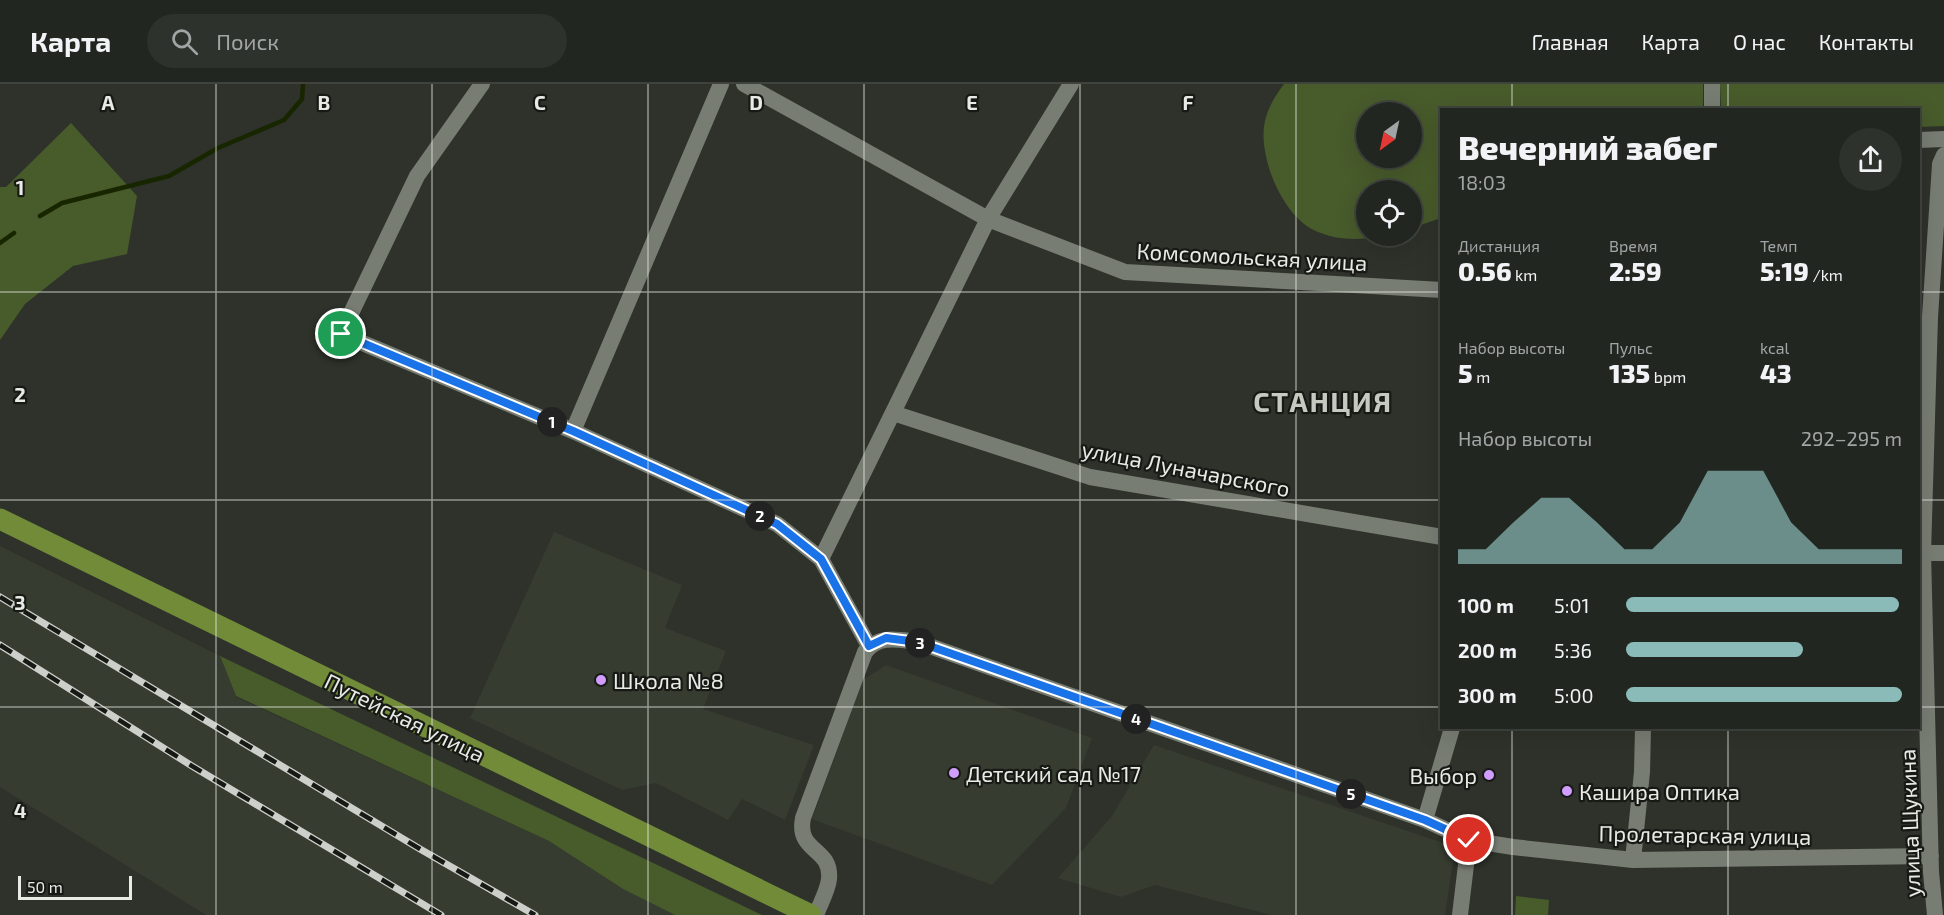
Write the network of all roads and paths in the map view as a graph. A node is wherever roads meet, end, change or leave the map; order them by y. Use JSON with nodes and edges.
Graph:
{"nodes":[{"id":1,"x":482,"y":84,"type":"edge"},
{"id":2,"x":721,"y":84,"type":"edge"},
{"id":3,"x":744,"y":84,"type":"edge"},
{"id":4,"x":1071,"y":84,"type":"edge"},
{"id":5,"x":1712,"y":84,"type":"edge"},
{"id":6,"x":1712,"y":108,"type":"edge"},
{"id":7,"x":1920,"y":140,"type":"edge"},
{"id":8,"x":1944,"y":140,"type":"edge"},
{"id":9,"x":1944,"y":155,"type":"edge"},
{"id":10,"x":988,"y":219,"type":"junction"},
{"id":11,"x":1440,"y":290,"type":"edge"},
{"id":12,"x":1931,"y":309,"type":"edge"},
{"id":13,"x":893,"y":413,"type":"junction"},
{"id":14,"x":573,"y":431,"type":"junction"},
{"id":15,"x":0,"y":519,"type":"edge"},
{"id":16,"x":1440,"y":537,"type":"edge"},
{"id":17,"x":1944,"y":552,"type":"edge"},
{"id":18,"x":1921,"y":553,"type":"edge"},
{"id":19,"x":821,"y":559,"type":"junction"},
{"id":20,"x":869,"y":646,"type":"junction"},
{"id":21,"x":1452,"y":729,"type":"edge"},
{"id":22,"x":1642,"y":729,"type":"edge"},
{"id":23,"x":1937,"y":793,"type":"edge"},
{"id":24,"x":1425,"y":820,"type":"junction"},
{"id":25,"x":1469,"y":840,"type":"junction"},
{"id":26,"x":1633,"y":860,"type":"junction"},
{"id":27,"x":1935,"y":867,"type":"edge"},
{"id":28,"x":811,"y":915,"type":"edge"},
{"id":29,"x":816,"y":915,"type":"edge"},
{"id":30,"x":1460,"y":915,"type":"edge"},
{"id":31,"x":1935,"y":915,"type":"edge"}],
"edges":[{"from":1,"to":14,"type":"street"},
{"from":2,"to":14,"type":"street"},
{"from":3,"to":10,"type":"street","name":"Комсомольская улица"},
{"from":4,"to":10,"type":"street"},
{"from":5,"to":6,"type":"street"},
{"from":7,"to":8,"type":"street"},
{"from":9,"to":12,"type":"street","name":"улица Щукина"},
{"from":10,"to":11,"type":"street","name":"Комсомольская улица"},
{"from":10,"to":13,"type":"street"},
{"from":12,"to":18,"type":"street","name":"улица Щукина"},
{"from":13,"to":16,"type":"street","name":"улица Луначарского"},
{"from":13,"to":19,"type":"street"},
{"from":14,"to":19,"type":"street"},
{"from":15,"to":28,"type":"main road","name":"Путейская улица"},
{"from":17,"to":18,"type":"street"},
{"from":18,"to":23,"type":"street","name":"улица Щукина"},
{"from":19,"to":20,"type":"street"},
{"from":20,"to":24,"type":"street","name":"Пролетарская улица"},
{"from":20,"to":29,"type":"street"},
{"from":21,"to":24,"type":"street"},
{"from":22,"to":26,"type":"street"},
{"from":23,"to":27,"type":"street","name":"улица Щукина"},
{"from":24,"to":25,"type":"street","name":"Пролетарская улица"},
{"from":25,"to":26,"type":"street","name":"Пролетарская улица"},
{"from":25,"to":30,"type":"street"},
{"from":26,"to":27,"type":"street","name":"Пролетарская улица"},
{"from":27,"to":31,"type":"street","name":"улица Щукина"}]}
